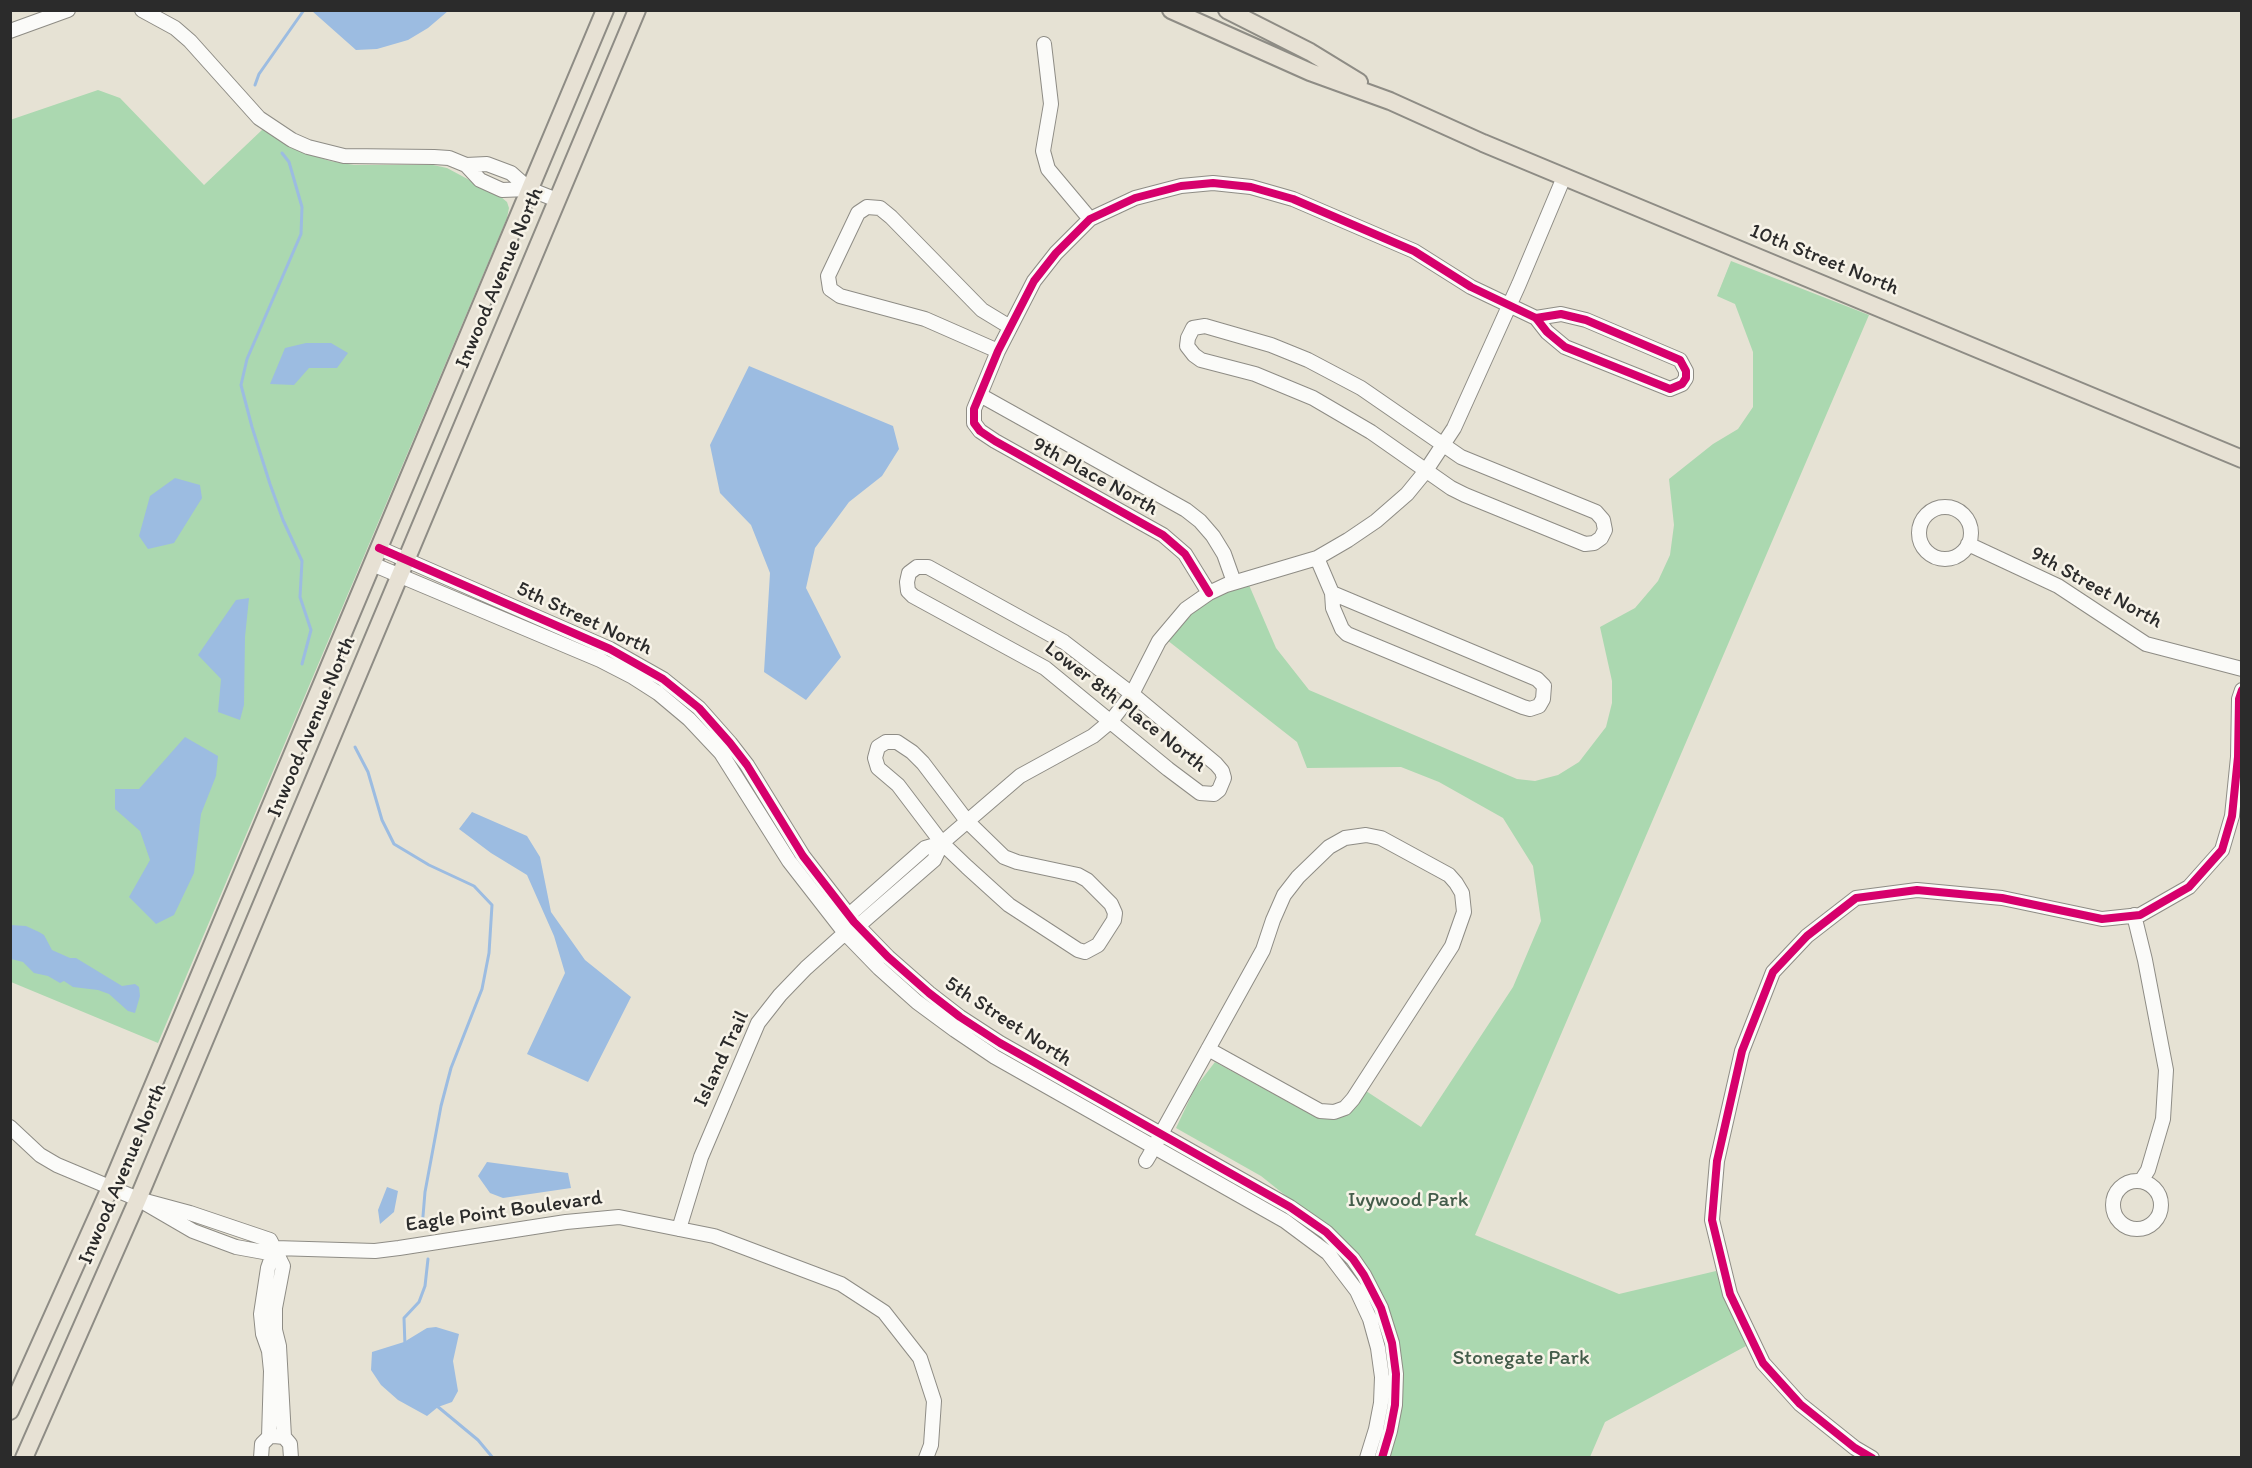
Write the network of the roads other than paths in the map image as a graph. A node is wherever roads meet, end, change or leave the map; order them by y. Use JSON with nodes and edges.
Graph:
{"nodes":[{"id":1,"x":68,"y":10,"type":"edge"},
{"id":2,"x":142,"y":10,"type":"edge"},
{"id":3,"x":605,"y":10,"type":"edge"},
{"id":4,"x":637,"y":10,"type":"edge"},
{"id":5,"x":1171,"y":10,"type":"edge"},
{"id":6,"x":1227,"y":10,"type":"edge"},
{"id":7,"x":10,"y":31,"type":"edge"},
{"id":8,"x":1044,"y":44,"type":"dead end"},
{"id":9,"x":1390,"y":101,"type":"junction"},
{"id":10,"x":1564,"y":177,"type":"junction"},
{"id":11,"x":529,"y":189,"type":"junction"},
{"id":12,"x":557,"y":200,"type":"junction"},
{"id":13,"x":1090,"y":219,"type":"junction"},
{"id":14,"x":1509,"y":306,"type":"junction"},
{"id":15,"x":1536,"y":318,"type":"junction"},
{"id":16,"x":1010,"y":327,"type":"junction"},
{"id":17,"x":999,"y":351,"type":"junction"},
{"id":18,"x":980,"y":395,"type":"junction"},
{"id":19,"x":1443,"y":445,"type":"junction"},
{"id":20,"x":2241,"y":459,"type":"edge"},
{"id":21,"x":1425,"y":472,"type":"junction"},
{"id":22,"x":1968,"y":544,"type":"dead end"},
{"id":23,"x":379,"y":548,"type":"junction"},
{"id":24,"x":1317,"y":558,"type":"junction"},
{"id":25,"x":407,"y":560,"type":"junction"},
{"id":26,"x":372,"y":564,"type":"junction"},
{"id":27,"x":400,"y":576,"type":"junction"},
{"id":28,"x":1234,"y":582,"type":"junction"},
{"id":29,"x":1209,"y":593,"type":"junction"},
{"id":30,"x":1332,"y":593,"type":"junction"},
{"id":31,"x":2241,"y":669,"type":"edge"},
{"id":32,"x":2241,"y":690,"type":"edge"},
{"id":33,"x":1132,"y":694,"type":"junction"},
{"id":34,"x":1111,"y":721,"type":"junction"},
{"id":35,"x":968,"y":821,"type":"junction"},
{"id":36,"x":942,"y":843,"type":"junction"},
{"id":37,"x":2134,"y":915,"type":"junction"},
{"id":38,"x":853,"y":921,"type":"junction"},
{"id":39,"x":845,"y":933,"type":"junction"},
{"id":40,"x":1208,"y":1049,"type":"junction"},
{"id":41,"x":10,"y":1127,"type":"edge"},
{"id":42,"x":1161,"y":1134,"type":"junction"},
{"id":43,"x":1154,"y":1147,"type":"junction"},
{"id":44,"x":1146,"y":1161,"type":"dead end"},
{"id":45,"x":2141,"y":1181,"type":"dead end"},
{"id":46,"x":110,"y":1188,"type":"junction"},
{"id":47,"x":138,"y":1199,"type":"junction"},
{"id":48,"x":680,"y":1229,"type":"junction"},
{"id":49,"x":275,"y":1248,"type":"junction"},
{"id":50,"x":10,"y":1411,"type":"edge"},
{"id":51,"x":269,"y":1437,"type":"junction"},
{"id":52,"x":284,"y":1437,"type":"junction"},
{"id":53,"x":24,"y":1458,"type":"edge"},
{"id":54,"x":261,"y":1458,"type":"edge"},
{"id":55,"x":291,"y":1458,"type":"edge"},
{"id":56,"x":926,"y":1458,"type":"edge"},
{"id":57,"x":1367,"y":1458,"type":"edge"},
{"id":58,"x":1382,"y":1458,"type":"edge"},
{"id":59,"x":1872,"y":1458,"type":"edge"}],
"edges":[{"from":1,"to":7,"type":"street"},
{"from":2,"to":11,"type":"street"},
{"from":3,"to":11,"type":"main road","name":"Inwood Avenue North"},
{"from":4,"to":12,"type":"main road","name":"Inwood Avenue North"},
{"from":5,"to":9,"type":"main road","name":"10th Street North"},
{"from":6,"to":9,"type":"main road","name":"10th Street North"},
{"from":8,"to":13,"type":"street"},
{"from":9,"to":10,"type":"main road","name":"10th Street North"},
{"from":10,"to":14,"type":"street"},
{"from":10,"to":20,"type":"main road","name":"10th Street North"},
{"from":11,"to":12,"type":"street"},
{"from":11,"to":23,"type":"main road","name":"Inwood Avenue North"},
{"from":12,"to":25,"type":"main road","name":"Inwood Avenue North"},
{"from":13,"to":14,"type":"street"},
{"from":13,"to":16,"type":"street"},
{"from":14,"to":15,"type":"street"},
{"from":14,"to":19,"type":"street"},
{"from":15,"to":15,"type":"street"},
{"from":16,"to":17,"type":"street"},
{"from":16,"to":17,"type":"street"},
{"from":17,"to":18,"type":"street"},
{"from":18,"to":28,"type":"street","name":"9th Place North"},
{"from":18,"to":29,"type":"street","name":"9th Place North"},
{"from":19,"to":21,"type":"street"},
{"from":19,"to":21,"type":"street"},
{"from":19,"to":21,"type":"street"},
{"from":21,"to":24,"type":"street"},
{"from":22,"to":31,"type":"street","name":"9th Street North"},
{"from":23,"to":25,"type":"street","name":"5th Street North"},
{"from":23,"to":26,"type":"main road","name":"Inwood Avenue North"},
{"from":24,"to":28,"type":"street"},
{"from":24,"to":30,"type":"street"},
{"from":25,"to":27,"type":"main road","name":"Inwood Avenue North"},
{"from":25,"to":38,"type":"street","name":"5th Street North"},
{"from":26,"to":27,"type":"street","name":"5th Street North"},
{"from":26,"to":46,"type":"main road","name":"Inwood Avenue North"},
{"from":27,"to":39,"type":"street","name":"5th Street North"},
{"from":27,"to":47,"type":"main road","name":"Inwood Avenue North"},
{"from":28,"to":29,"type":"street"},
{"from":29,"to":33,"type":"street"},
{"from":30,"to":30,"type":"street"},
{"from":32,"to":37,"type":"street"},
{"from":33,"to":34,"type":"street"},
{"from":33,"to":34,"type":"street","name":"Lower 8th Place North"},
{"from":33,"to":34,"type":"street","name":"Lower 8th Place North"},
{"from":34,"to":35,"type":"street"},
{"from":35,"to":36,"type":"street"},
{"from":35,"to":36,"type":"street"},
{"from":35,"to":36,"type":"street"},
{"from":36,"to":38,"type":"street"},
{"from":37,"to":45,"type":"street"},
{"from":37,"to":59,"type":"street"},
{"from":38,"to":39,"type":"street"},
{"from":38,"to":42,"type":"street","name":"5th Street North"},
{"from":39,"to":43,"type":"street","name":"5th Street North"},
{"from":39,"to":48,"type":"street","name":"Island Trail"},
{"from":40,"to":40,"type":"street"},
{"from":40,"to":42,"type":"street"},
{"from":41,"to":46,"type":"street","name":"Eagle Point Boulevard"},
{"from":42,"to":43,"type":"street"},
{"from":42,"to":58,"type":"street","name":"5th Street North"},
{"from":43,"to":44,"type":"street"},
{"from":43,"to":57,"type":"street","name":"5th Street North"},
{"from":46,"to":47,"type":"street","name":"Eagle Point Boulevard"},
{"from":46,"to":50,"type":"main road","name":"Inwood Avenue North"},
{"from":47,"to":49,"type":"street","name":"Eagle Point Boulevard"},
{"from":47,"to":53,"type":"main road","name":"Inwood Avenue North"},
{"from":48,"to":49,"type":"street","name":"Eagle Point Boulevard"},
{"from":48,"to":56,"type":"street","name":"Eagle Point Boulevard"},
{"from":49,"to":51,"type":"street"},
{"from":49,"to":52,"type":"street"},
{"from":51,"to":52,"type":"street"},
{"from":51,"to":54,"type":"street"},
{"from":52,"to":55,"type":"street"}]}
